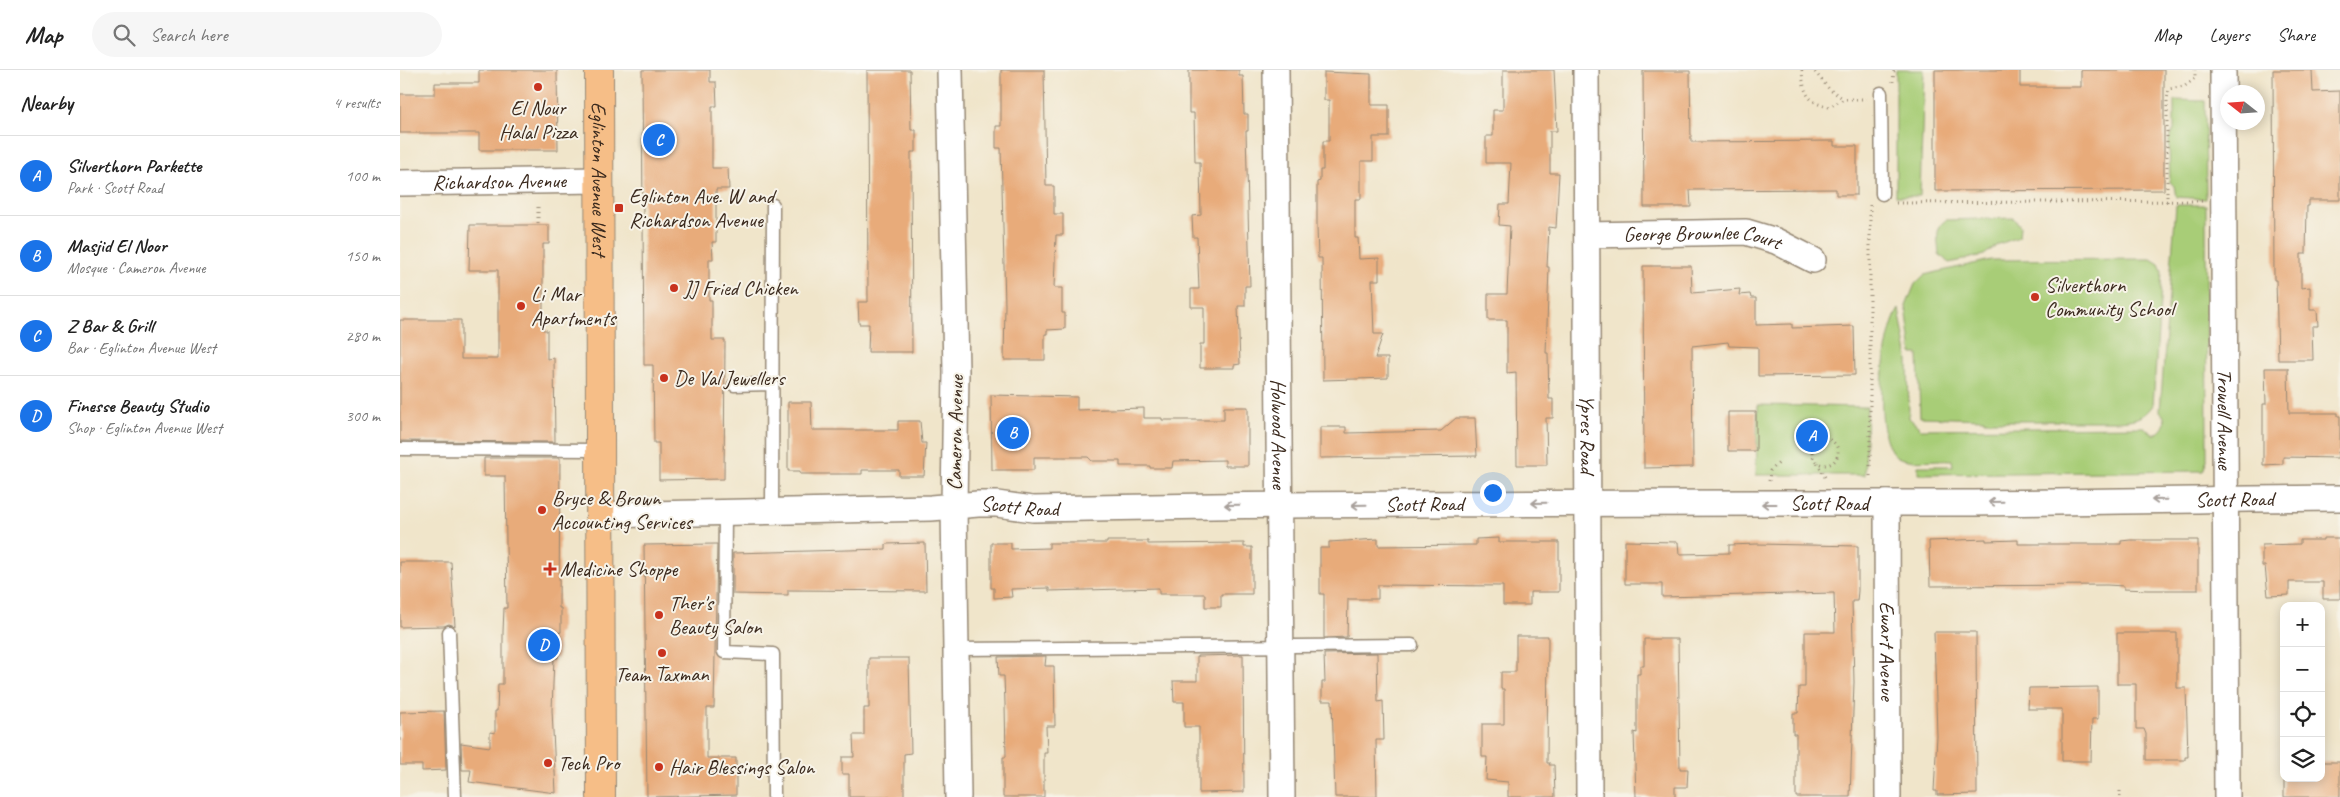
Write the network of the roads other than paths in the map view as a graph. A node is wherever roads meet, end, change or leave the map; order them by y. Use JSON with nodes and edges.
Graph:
{"nodes":[{"id":1,"x":599,"y":70,"type":"edge"},
{"id":2,"x":950,"y":70,"type":"edge"},
{"id":3,"x":1276,"y":70,"type":"edge"},
{"id":4,"x":1586,"y":70,"type":"edge"},
{"id":5,"x":2222,"y":70,"type":"edge"},
{"id":6,"x":1876,"y":96,"type":"road end"},
{"id":7,"x":599,"y":180,"type":"junction"},
{"id":8,"x":400,"y":183,"type":"edge"},
{"id":9,"x":1882,"y":194,"type":"dead end"},
{"id":10,"x":773,"y":205,"type":"dead end"},
{"id":11,"x":1587,"y":235,"type":"junction"},
{"id":12,"x":1813,"y":260,"type":"dead end"},
{"id":13,"x":772,"y":384,"type":"junction"},
{"id":14,"x":734,"y":385,"type":"dead end"},
{"id":15,"x":400,"y":449,"type":"edge"},
{"id":16,"x":599,"y":450,"type":"junction"},
{"id":17,"x":2340,"y":498,"type":"edge"},
{"id":18,"x":2225,"y":499,"type":"junction"},
{"id":19,"x":1587,"y":503,"type":"junction"},
{"id":20,"x":1887,"y":504,"type":"junction"},
{"id":21,"x":1280,"y":505,"type":"junction"},
{"id":22,"x":954,"y":506,"type":"junction"},
{"id":23,"x":772,"y":510,"type":"junction"},
{"id":24,"x":725,"y":511,"type":"junction"},
{"id":25,"x":599,"y":515,"type":"junction"},
{"id":26,"x":449,"y":632,"type":"dead end"},
{"id":27,"x":1412,"y":645,"type":"dead end"},
{"id":28,"x":1281,"y":646,"type":"junction"},
{"id":29,"x":957,"y":649,"type":"junction"},
{"id":30,"x":455,"y":797,"type":"edge"},
{"id":31,"x":601,"y":797,"type":"edge"},
{"id":32,"x":774,"y":797,"type":"edge"},
{"id":33,"x":958,"y":797,"type":"edge"},
{"id":34,"x":1282,"y":797,"type":"edge"},
{"id":35,"x":1589,"y":797,"type":"edge"},
{"id":36,"x":1888,"y":797,"type":"edge"},
{"id":37,"x":2227,"y":797,"type":"edge"}],
"edges":[{"from":1,"to":7,"type":"main road","name":"Eglinton Avenue West"},
{"from":2,"to":22,"type":"street","name":"Cameron Avenue"},
{"from":3,"to":21,"type":"street","name":"Holwood Avenue"},
{"from":4,"to":11,"type":"street","name":"Ypres Road"},
{"from":5,"to":18,"type":"street","name":"Trowell Avenue"},
{"from":6,"to":9,"type":"lane"},
{"from":7,"to":8,"type":"street","name":"Richardson Avenue"},
{"from":7,"to":16,"type":"main road","name":"Eglinton Avenue West"},
{"from":10,"to":13,"type":"lane"},
{"from":11,"to":12,"type":"street","name":"George Brownlee Court"},
{"from":11,"to":19,"type":"street","name":"Ypres Road"},
{"from":13,"to":14,"type":"lane"},
{"from":13,"to":23,"type":"lane"},
{"from":15,"to":16,"type":"lane"},
{"from":16,"to":25,"type":"main road","name":"Eglinton Avenue West"},
{"from":17,"to":18,"type":"street","name":"Scott Road"},
{"from":18,"to":20,"type":"street","name":"Scott Road","one_way":true},
{"from":18,"to":37,"type":"street","name":"Trowell Avenue"},
{"from":20,"to":19,"type":"street","name":"Scott Road","one_way":true},
{"from":19,"to":21,"type":"street","name":"Scott Road","one_way":true},
{"from":19,"to":35,"type":"street","name":"Ypres Road"},
{"from":20,"to":36,"type":"street","name":"Ewart Avenue"},
{"from":21,"to":22,"type":"street","name":"Scott Road","one_way":true},
{"from":21,"to":28,"type":"street","name":"Holwood Avenue"},
{"from":22,"to":23,"type":"street","name":"Scott Road"},
{"from":22,"to":29,"type":"street","name":"Cameron Avenue"},
{"from":23,"to":24,"type":"street","name":"Scott Road"},
{"from":24,"to":25,"type":"street","name":"Scott Road"},
{"from":24,"to":32,"type":"lane"},
{"from":25,"to":31,"type":"main road","name":"Eglinton Avenue West"},
{"from":26,"to":30,"type":"lane"},
{"from":27,"to":28,"type":"lane"},
{"from":28,"to":29,"type":"lane"},
{"from":28,"to":34,"type":"street","name":"Holwood Avenue"},
{"from":29,"to":33,"type":"street","name":"Cameron Avenue"}]}
